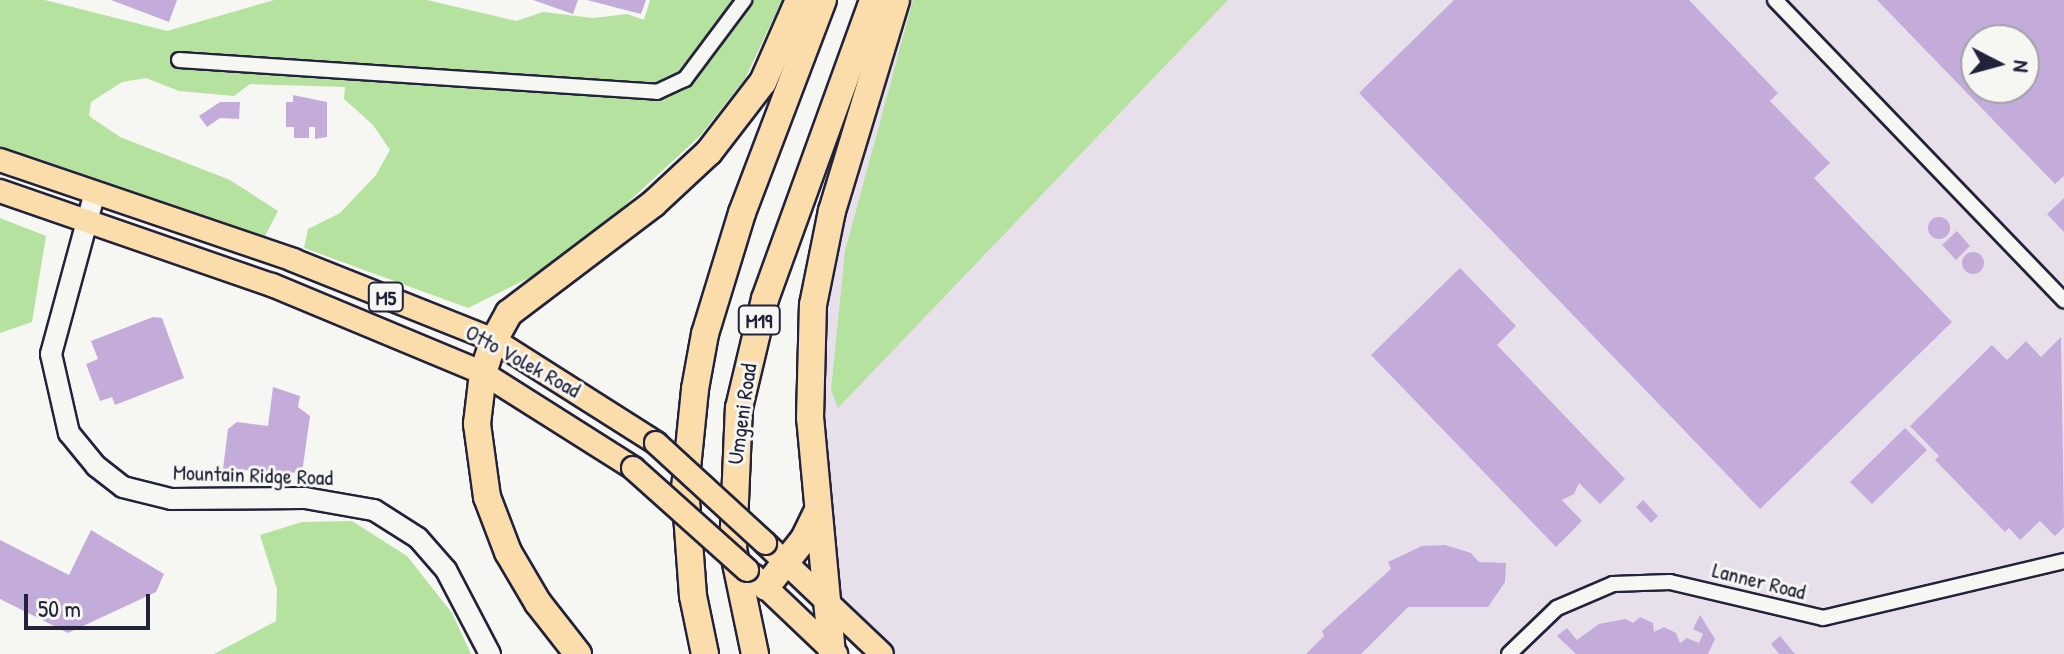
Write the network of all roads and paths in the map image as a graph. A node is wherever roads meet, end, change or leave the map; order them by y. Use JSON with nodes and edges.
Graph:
{"nodes":[{"id":1,"x":744,"y":0,"type":"edge"},
{"id":2,"x":799,"y":0,"type":"edge"},
{"id":3,"x":823,"y":0,"type":"edge"},
{"id":4,"x":873,"y":0,"type":"edge"},
{"id":5,"x":896,"y":0,"type":"edge"},
{"id":6,"x":1775,"y":0,"type":"edge"},
{"id":7,"x":179,"y":60,"type":"dead end"},
{"id":8,"x":0,"y":160,"type":"edge"},
{"id":9,"x":0,"y":191,"type":"edge"},
{"id":10,"x":95,"y":192,"type":"junction"},
{"id":11,"x":86,"y":222,"type":"junction"},
{"id":12,"x":2064,"y":300,"type":"edge"},
{"id":13,"x":494,"y":340,"type":"junction"},
{"id":14,"x":483,"y":373,"type":"junction"},
{"id":15,"x":818,"y":510,"type":"junction"},
{"id":16,"x":2064,"y":561,"type":"edge"},
{"id":17,"x":786,"y":562,"type":"junction"},
{"id":18,"x":756,"y":578,"type":"junction"},
{"id":19,"x":829,"y":602,"type":"junction"},
{"id":20,"x":833,"y":653,"type":"edge"},
{"id":21,"x":490,"y":654,"type":"edge"},
{"id":22,"x":578,"y":654,"type":"edge"},
{"id":23,"x":705,"y":654,"type":"edge"},
{"id":24,"x":755,"y":654,"type":"edge"},
{"id":25,"x":882,"y":654,"type":"edge"},
{"id":26,"x":1509,"y":654,"type":"edge"}],
"edges":[{"from":1,"to":7,"type":"street"},
{"from":2,"to":13,"type":"highway"},
{"from":3,"to":23,"type":"highway","number":"M19"},
{"from":4,"to":24,"type":"highway","name":"Umgeni Road","number":"M19"},
{"from":5,"to":15,"type":"highway"},
{"from":6,"to":12,"type":"street"},
{"from":8,"to":10,"type":"main road","name":"Otto Volek Road","number":"M5"},
{"from":9,"to":11,"type":"main road","name":"Otto Volek Road","number":"M5"},
{"from":10,"to":11,"type":"street","name":"Mountain Ridge Road"},
{"from":10,"to":13,"type":"main road","name":"Otto Volek Road","number":"M5"},
{"from":11,"to":14,"type":"main road","name":"Otto Volek Road","number":"M5"},
{"from":11,"to":21,"type":"street","name":"Mountain Ridge Road"},
{"from":13,"to":14,"type":"highway"},
{"from":13,"to":17,"type":"main road","name":"Otto Volek Road","number":"M5","bridge":true},
{"from":14,"to":18,"type":"main road","name":"Otto Volek Road","number":"M5","bridge":true},
{"from":14,"to":22,"type":"highway"},
{"from":15,"to":17,"type":"highway"},
{"from":15,"to":19,"type":"highway"},
{"from":16,"to":26,"type":"street","name":"Lanner Road"},
{"from":17,"to":18,"type":"highway"},
{"from":17,"to":19,"type":"main road","name":"Otto Volek Road","number":"M5"},
{"from":18,"to":20,"type":"main road","name":"Otto Volek Road","number":"M5"},
{"from":19,"to":20,"type":"highway"},
{"from":19,"to":25,"type":"main road","name":"Otto Volek Road","number":"M5"}]}
